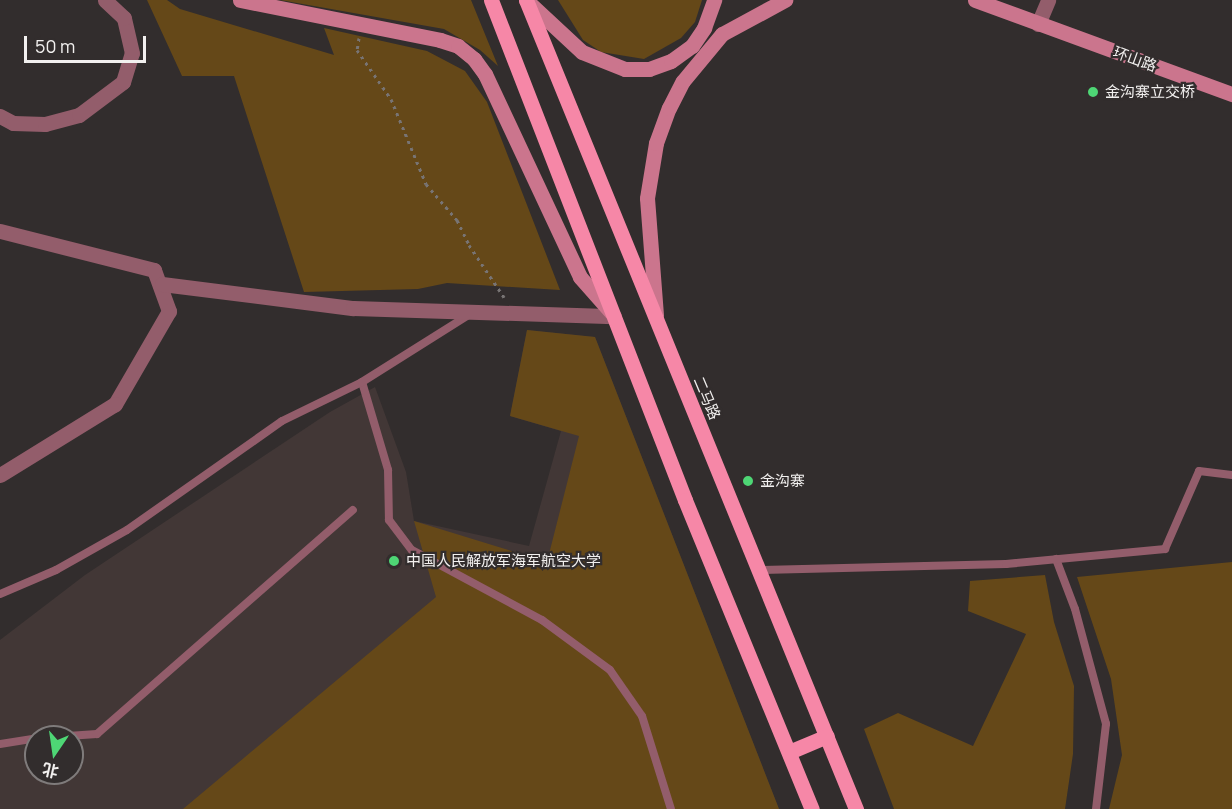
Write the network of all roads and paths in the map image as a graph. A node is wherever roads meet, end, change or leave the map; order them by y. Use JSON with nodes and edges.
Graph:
{"nodes":[{"id":1,"x":105,"y":0,"type":"edge"},
{"id":2,"x":240,"y":0,"type":"edge"},
{"id":3,"x":491,"y":0,"type":"edge"},
{"id":4,"x":526,"y":0,"type":"edge"},
{"id":5,"x":714,"y":0,"type":"edge"},
{"id":6,"x":786,"y":0,"type":"edge"},
{"id":7,"x":963,"y":0,"type":"edge"},
{"id":8,"x":1048,"y":0,"type":"edge"},
{"id":9,"x":980,"y":2,"type":"edge"},
{"id":10,"x":362,"y":24,"type":"junction"},
{"id":11,"x":1038,"y":24,"type":"junction"},
{"id":12,"x":1232,"y":94,"type":"edge"},
{"id":13,"x":0,"y":116,"type":"edge"},
{"id":14,"x":0,"y":231,"type":"edge"},
{"id":15,"x":162,"y":284,"type":"junction"},
{"id":16,"x":504,"y":297,"type":"dead end"},
{"id":17,"x":473,"y":312,"type":"junction"},
{"id":18,"x":614,"y":316,"type":"junction"},
{"id":19,"x":657,"y":327,"type":"junction"},
{"id":20,"x":362,"y":382,"type":"junction"},
{"id":21,"x":0,"y":475,"type":"edge"},
{"id":22,"x":1232,"y":475,"type":"edge"},
{"id":23,"x":353,"y":510,"type":"dead end"},
{"id":24,"x":1056,"y":559,"type":"junction"},
{"id":25,"x":761,"y":570,"type":"junction"},
{"id":26,"x":0,"y":594,"type":"edge"},
{"id":27,"x":84,"y":735,"type":"edge"},
{"id":28,"x":826,"y":736,"type":"junction"},
{"id":29,"x":24,"y":740,"type":"edge"},
{"id":30,"x":0,"y":744,"type":"edge"},
{"id":31,"x":789,"y":752,"type":"junction"},
{"id":32,"x":671,"y":809,"type":"edge"},
{"id":33,"x":812,"y":809,"type":"edge"},
{"id":34,"x":856,"y":809,"type":"edge"},
{"id":35,"x":1096,"y":809,"type":"edge"}],
"edges":[{"from":1,"to":13,"type":"street"},
{"from":2,"to":10,"type":"main road"},
{"from":3,"to":18,"type":"main road"},
{"from":4,"to":5,"type":"main road"},
{"from":4,"to":19,"type":"main road","name":"二马路"},
{"from":6,"to":19,"type":"main road"},
{"from":7,"to":9,"type":"main road","name":"环山路"},
{"from":8,"to":11,"type":"street"},
{"from":9,"to":11,"type":"main road","name":"环山路"},
{"from":10,"to":16,"type":"path"},
{"from":10,"to":18,"type":"main road"},
{"from":11,"to":12,"type":"main road","name":"环山路"},
{"from":14,"to":15,"type":"street"},
{"from":15,"to":17,"type":"street"},
{"from":15,"to":21,"type":"street"},
{"from":17,"to":18,"type":"street"},
{"from":17,"to":20,"type":"lane"},
{"from":18,"to":31,"type":"main road"},
{"from":19,"to":25,"type":"main road","name":"二马路"},
{"from":20,"to":26,"type":"lane"},
{"from":20,"to":32,"type":"lane"},
{"from":22,"to":24,"type":"lane"},
{"from":23,"to":27,"type":"lane"},
{"from":24,"to":25,"type":"lane"},
{"from":24,"to":35,"type":"lane"},
{"from":25,"to":28,"type":"main road","name":"二马路"},
{"from":28,"to":31,"type":"main road"},
{"from":28,"to":34,"type":"main road","name":"二马路"},
{"from":29,"to":30,"type":"lane"},
{"from":31,"to":33,"type":"main road"}]}
